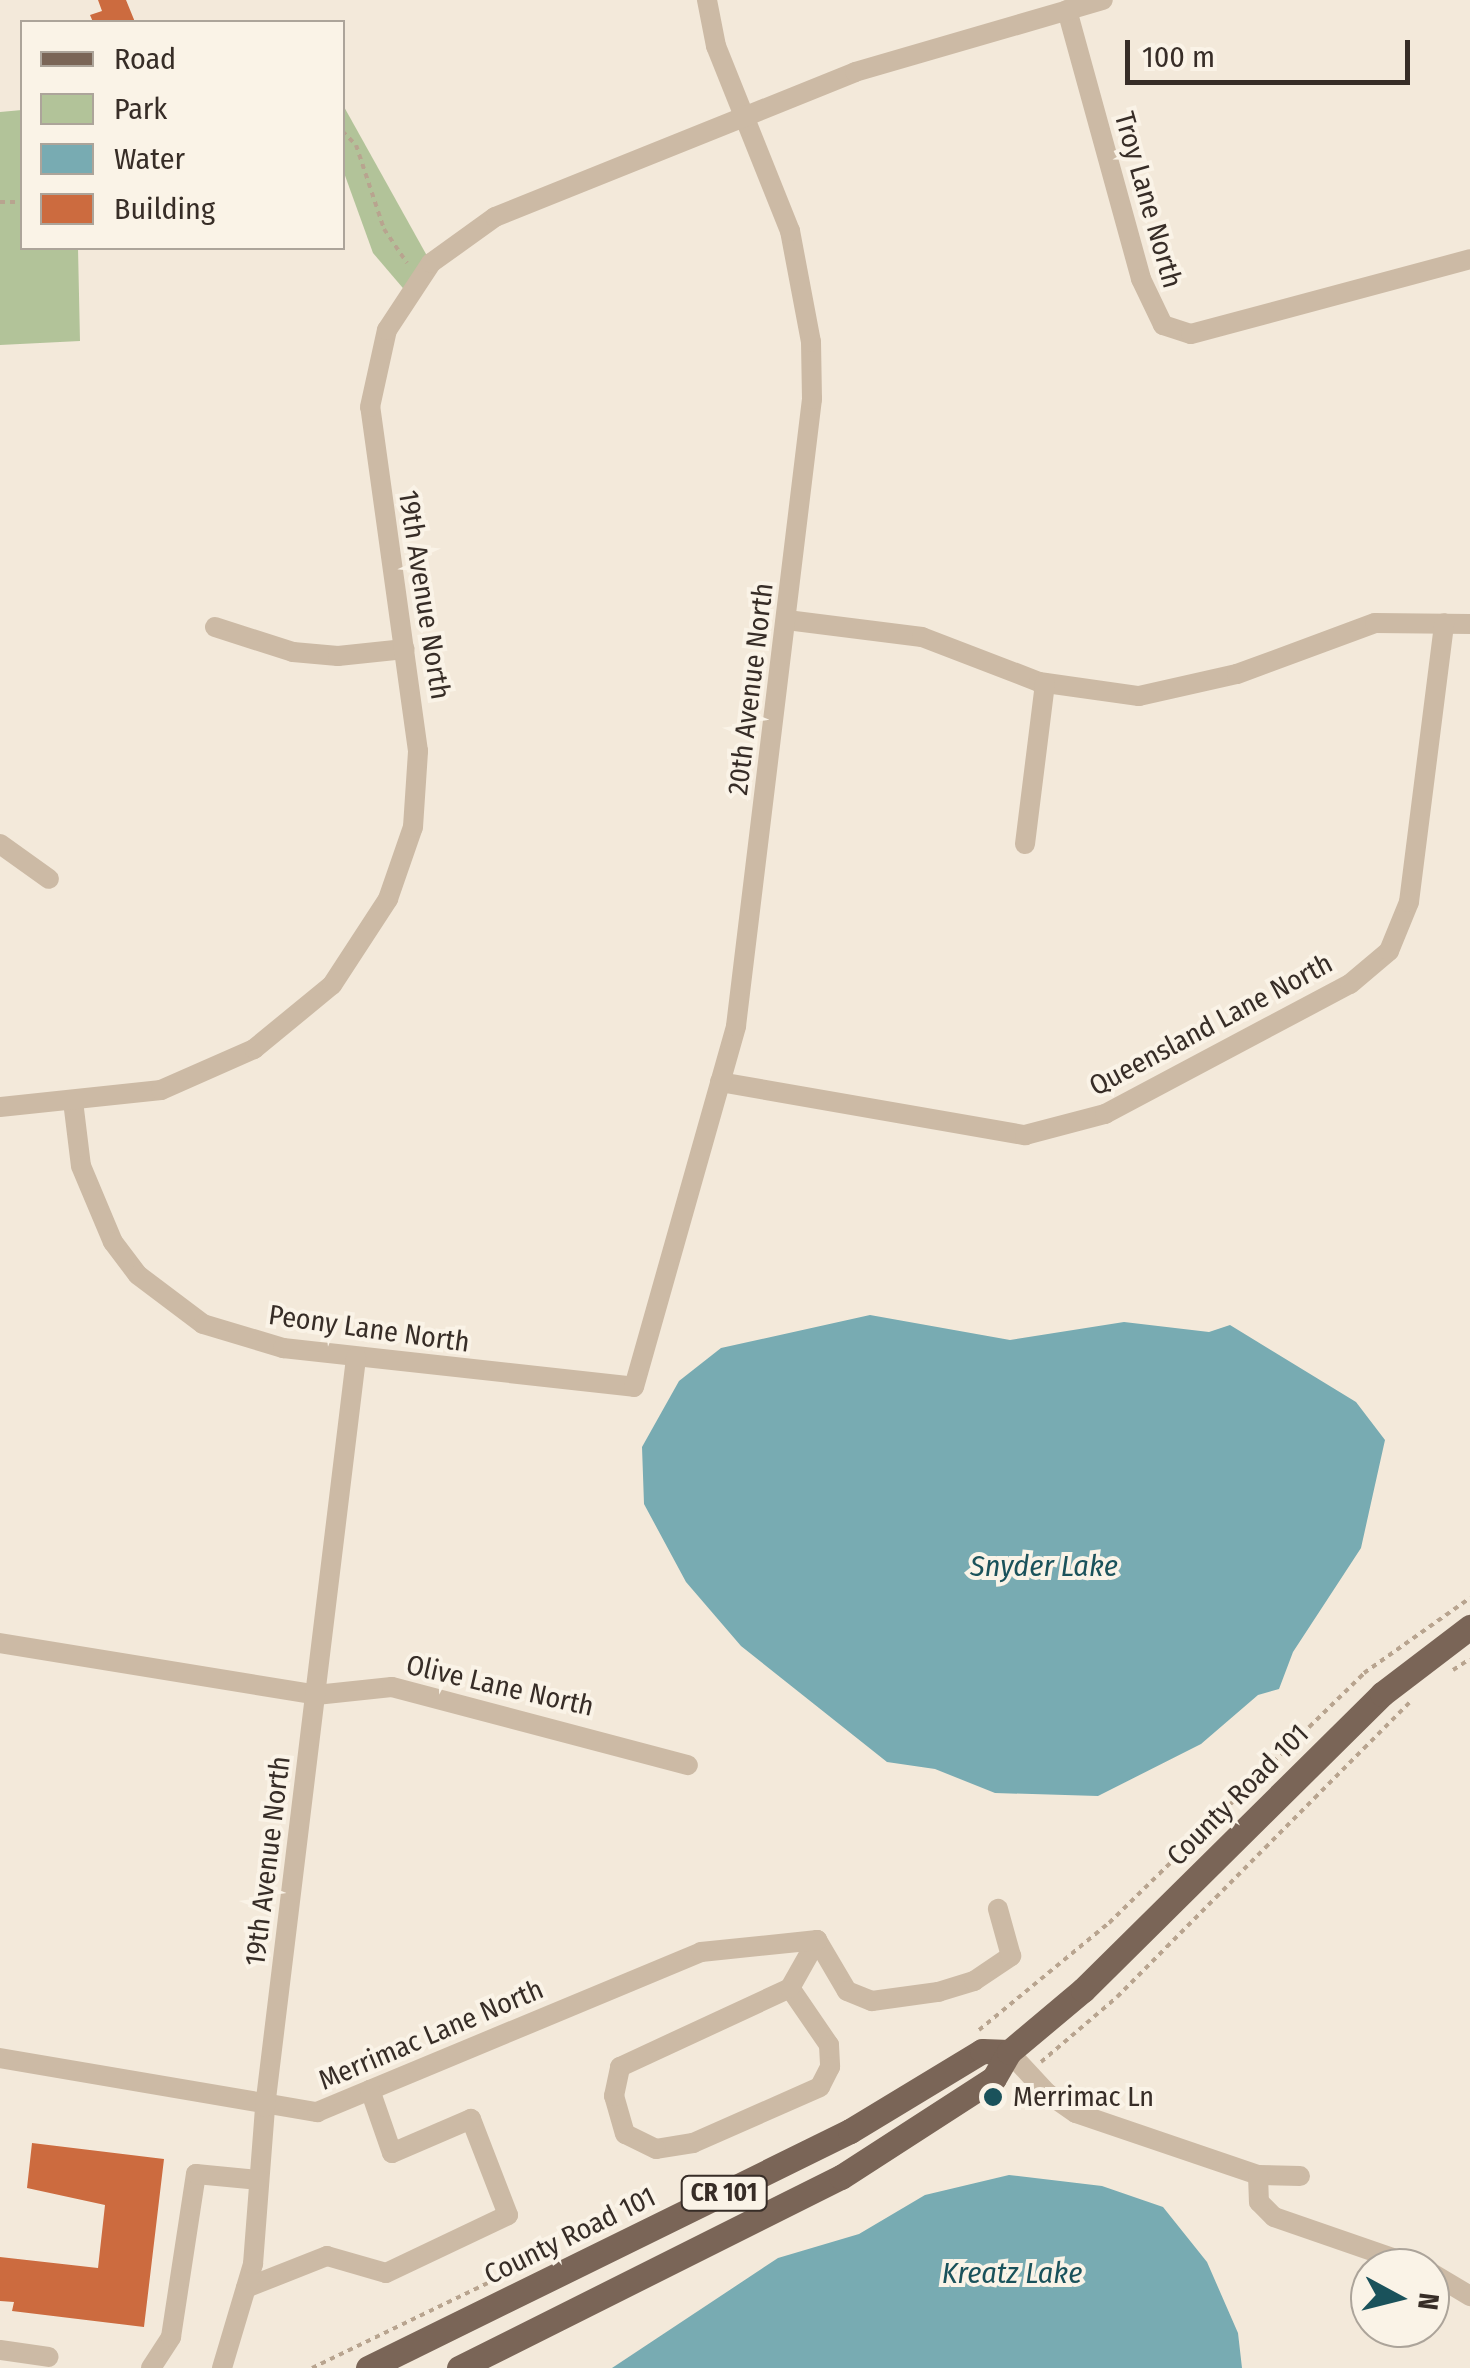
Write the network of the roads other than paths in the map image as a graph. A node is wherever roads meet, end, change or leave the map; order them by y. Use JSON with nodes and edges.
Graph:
{"nodes":[{"id":1,"x":706,"y":0,"type":"edge"},
{"id":2,"x":1103,"y":0,"type":"edge"},
{"id":3,"x":1067,"y":10,"type":"junction"},
{"id":4,"x":745,"y":118,"type":"junction"},
{"id":5,"x":1470,"y":258,"type":"edge"},
{"id":6,"x":786,"y":620,"type":"junction"},
{"id":7,"x":1444,"y":623,"type":"junction"},
{"id":8,"x":1470,"y":624,"type":"edge"},
{"id":9,"x":215,"y":628,"type":"dead end"},
{"id":10,"x":406,"y":649,"type":"junction"},
{"id":11,"x":1045,"y":683,"type":"junction"},
{"id":12,"x":0,"y":844,"type":"edge"},
{"id":13,"x":1025,"y":844,"type":"dead end"},
{"id":14,"x":49,"y":880,"type":"dead end"},
{"id":15,"x":720,"y":1082,"type":"junction"},
{"id":16,"x":73,"y":1101,"type":"junction"},
{"id":17,"x":0,"y":1107,"type":"edge"},
{"id":18,"x":356,"y":1358,"type":"junction"},
{"id":19,"x":634,"y":1388,"type":"joint"},
{"id":20,"x":1470,"y":1627,"type":"edge"},
{"id":21,"x":0,"y":1643,"type":"edge"},
{"id":22,"x":316,"y":1695,"type":"junction"},
{"id":23,"x":688,"y":1764,"type":"dead end"},
{"id":24,"x":998,"y":1909,"type":"dead end"},
{"id":25,"x":816,"y":1940,"type":"junction"},
{"id":26,"x":790,"y":1988,"type":"junction"},
{"id":27,"x":1008,"y":2052,"type":"junction"},
{"id":28,"x":0,"y":2058,"type":"edge"},
{"id":29,"x":370,"y":2090,"type":"junction"},
{"id":30,"x":265,"y":2108,"type":"junction"},
{"id":31,"x":1258,"y":2175,"type":"junction"},
{"id":32,"x":1300,"y":2176,"type":"dead end"},
{"id":33,"x":260,"y":2180,"type":"junction"},
{"id":34,"x":1363,"y":2248,"type":"edge"},
{"id":35,"x":246,"y":2288,"type":"junction"},
{"id":36,"x":0,"y":2350,"type":"edge"},
{"id":37,"x":49,"y":2357,"type":"dead end"},
{"id":38,"x":151,"y":2368,"type":"edge"},
{"id":39,"x":222,"y":2368,"type":"edge"},
{"id":40,"x":368,"y":2368,"type":"edge"},
{"id":41,"x":459,"y":2368,"type":"edge"}],
"edges":[{"from":1,"to":4,"type":"street","name":"20th Avenue North"},
{"from":2,"to":3,"type":"street","name":"19th Avenue North"},
{"from":3,"to":4,"type":"street","name":"19th Avenue North"},
{"from":3,"to":5,"type":"street","name":"Troy Lane North"},
{"from":4,"to":6,"type":"street","name":"20th Avenue North"},
{"from":4,"to":10,"type":"street","name":"19th Avenue North"},
{"from":6,"to":11,"type":"street"},
{"from":6,"to":15,"type":"street","name":"20th Avenue North"},
{"from":7,"to":8,"type":"street"},
{"from":7,"to":11,"type":"street"},
{"from":7,"to":15,"type":"street","name":"Queensland Lane North"},
{"from":9,"to":10,"type":"street"},
{"from":10,"to":16,"type":"street","name":"19th Avenue North"},
{"from":11,"to":13,"type":"street"},
{"from":12,"to":14,"type":"street"},
{"from":15,"to":19,"type":"street","name":"20th Avenue North"},
{"from":16,"to":17,"type":"street"},
{"from":16,"to":18,"type":"street","name":"Peony Lane North"},
{"from":18,"to":19,"type":"street","name":"Peony Lane North"},
{"from":18,"to":22,"type":"street","name":"19th Avenue North"},
{"from":20,"to":27,"type":"main road","name":"County Road 101","number":"CR 101"},
{"from":21,"to":22,"type":"street","name":"Olive Lane North"},
{"from":22,"to":23,"type":"street","name":"Olive Lane North"},
{"from":22,"to":30,"type":"street","name":"19th Avenue North"},
{"from":24,"to":25,"type":"street"},
{"from":25,"to":26,"type":"street"},
{"from":25,"to":29,"type":"street","name":"Merrimac Lane North"},
{"from":26,"to":26,"type":"street"},
{"from":27,"to":31,"type":"street"},
{"from":27,"to":40,"type":"main road","name":"County Road 101","number":"CR 101"},
{"from":27,"to":41,"type":"main road","name":"County Road 101","number":"CR 101"},
{"from":28,"to":30,"type":"street","name":"Merrimac Lane North"},
{"from":29,"to":30,"type":"street","name":"Merrimac Lane North"},
{"from":29,"to":35,"type":"street"},
{"from":30,"to":33,"type":"street","name":"19th Avenue North"},
{"from":31,"to":32,"type":"street"},
{"from":31,"to":34,"type":"street"},
{"from":33,"to":35,"type":"street","name":"19th Avenue North"},
{"from":33,"to":38,"type":"street"},
{"from":35,"to":39,"type":"street","name":"19th Avenue North"},
{"from":36,"to":37,"type":"street"}]}
